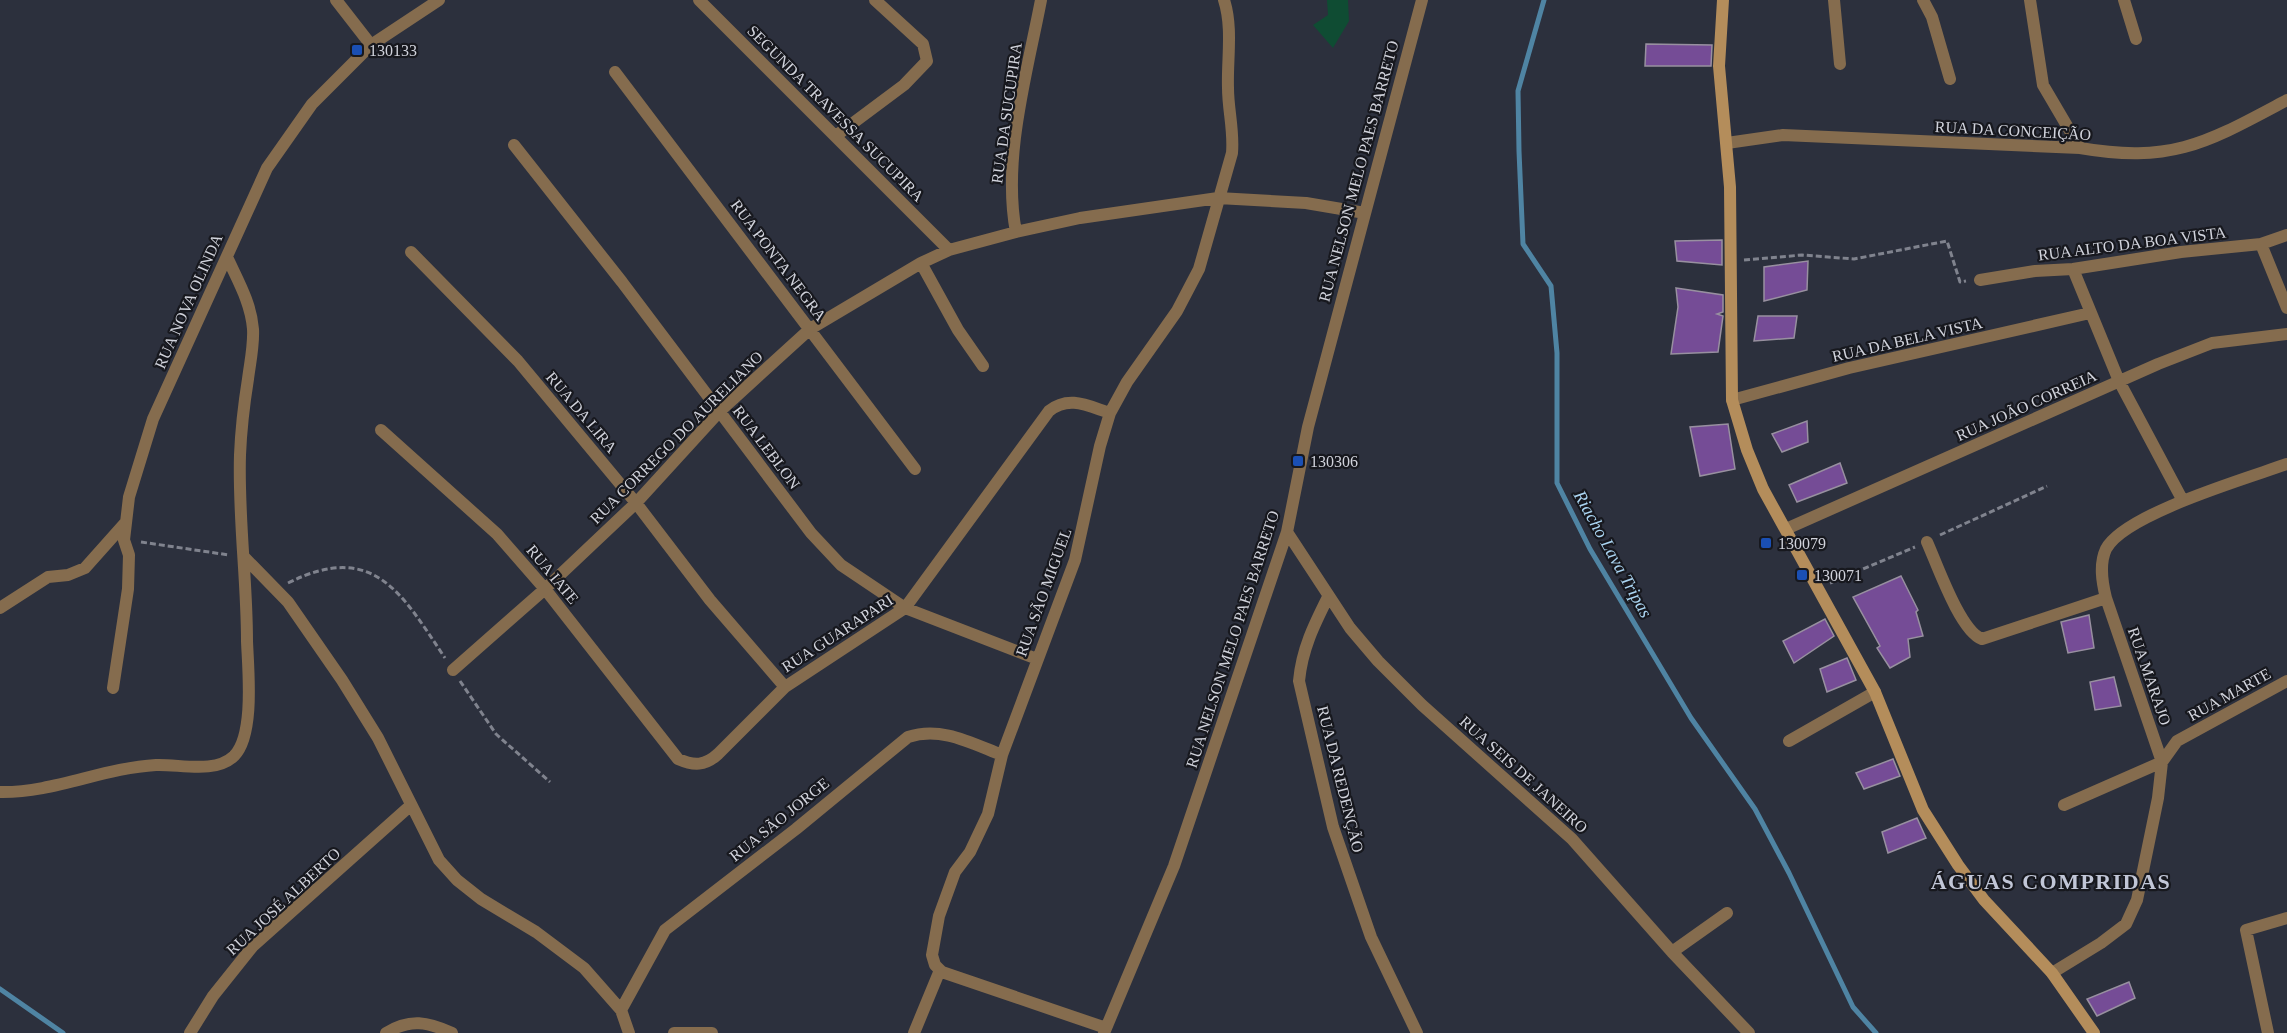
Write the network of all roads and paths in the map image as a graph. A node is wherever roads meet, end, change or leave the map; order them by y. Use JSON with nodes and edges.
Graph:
{"nodes":[{"id":1,"x":336,"y":0,"type":"edge"},
{"id":2,"x":439,"y":0,"type":"edge"},
{"id":3,"x":699,"y":0,"type":"edge"},
{"id":4,"x":875,"y":0,"type":"edge"},
{"id":5,"x":1041,"y":0,"type":"edge"},
{"id":6,"x":1224,"y":0,"type":"edge"},
{"id":7,"x":1422,"y":0,"type":"edge"},
{"id":8,"x":1723,"y":0,"type":"edge"},
{"id":9,"x":1834,"y":0,"type":"edge"},
{"id":10,"x":1923,"y":0,"type":"edge"},
{"id":11,"x":2030,"y":0,"type":"edge"},
{"id":12,"x":2124,"y":0,"type":"edge"},
{"id":13,"x":2136,"y":39,"type":"dead end"},
{"id":14,"x":371,"y":45,"type":"junction"},
{"id":15,"x":1840,"y":64,"type":"dead end"},
{"id":16,"x":615,"y":72,"type":"dead end"},
{"id":17,"x":1950,"y":79,"type":"dead end"},
{"id":18,"x":2287,"y":100,"type":"edge"},
{"id":19,"x":837,"y":135,"type":"junction"},
{"id":20,"x":1727,"y":143,"type":"junction"},
{"id":21,"x":514,"y":145,"type":"dead end"},
{"id":22,"x":2080,"y":148,"type":"junction"},
{"id":23,"x":1218,"y":198,"type":"junction"},
{"id":24,"x":1365,"y":213,"type":"junction"},
{"id":25,"x":1016,"y":232,"type":"junction"},
{"id":26,"x":2287,"y":235,"type":"edge"},
{"id":27,"x":2261,"y":244,"type":"junction"},
{"id":28,"x":949,"y":250,"type":"junction"},
{"id":29,"x":411,"y":252,"type":"dead end"},
{"id":30,"x":227,"y":257,"type":"junction"},
{"id":31,"x":1733,"y":261,"type":"junction"},
{"id":32,"x":921,"y":263,"type":"junction"},
{"id":33,"x":2073,"y":269,"type":"junction"},
{"id":34,"x":1980,"y":280,"type":"joint"},
{"id":35,"x":2287,"y":308,"type":"edge"},
{"id":36,"x":2090,"y":313,"type":"junction"},
{"id":37,"x":810,"y":329,"type":"junction"},
{"id":38,"x":2287,"y":334,"type":"edge"},
{"id":39,"x":983,"y":366,"type":"dead end"},
{"id":40,"x":2119,"y":381,"type":"junction"},
{"id":41,"x":1732,"y":400,"type":"junction"},
{"id":42,"x":720,"y":411,"type":"junction"},
{"id":43,"x":1110,"y":413,"type":"junction"},
{"id":44,"x":381,"y":430,"type":"dead end"},
{"id":45,"x":2287,"y":464,"type":"edge"},
{"id":46,"x":915,"y":469,"type":"dead end"},
{"id":47,"x":2184,"y":501,"type":"junction"},
{"id":48,"x":636,"y":503,"type":"junction"},
{"id":49,"x":126,"y":521,"type":"junction"},
{"id":50,"x":1786,"y":529,"type":"junction"},
{"id":51,"x":1287,"y":532,"type":"junction"},
{"id":52,"x":124,"y":540,"type":"junction"},
{"id":53,"x":1927,"y":542,"type":"dead end"},
{"id":54,"x":245,"y":558,"type":"junction"},
{"id":55,"x":277,"y":589,"type":"junction"},
{"id":56,"x":545,"y":589,"type":"junction"},
{"id":57,"x":1329,"y":597,"type":"junction"},
{"id":58,"x":2106,"y":598,"type":"junction"},
{"id":59,"x":0,"y":608,"type":"edge"},
{"id":60,"x":905,"y":608,"type":"junction"},
{"id":61,"x":1037,"y":659,"type":"junction"},
{"id":62,"x":453,"y":670,"type":"junction"},
{"id":63,"x":2287,"y":681,"type":"edge"},
{"id":64,"x":785,"y":687,"type":"junction"},
{"id":65,"x":113,"y":688,"type":"dead end"},
{"id":66,"x":1875,"y":692,"type":"junction"},
{"id":67,"x":1790,"y":741,"type":"dead end"},
{"id":68,"x":1002,"y":755,"type":"junction"},
{"id":69,"x":678,"y":759,"type":"joint"},
{"id":70,"x":2162,"y":762,"type":"junction"},
{"id":71,"x":550,"y":782,"type":"dead end"},
{"id":72,"x":0,"y":792,"type":"edge"},
{"id":73,"x":2064,"y":805,"type":"dead end"},
{"id":74,"x":410,"y":806,"type":"junction"},
{"id":75,"x":1727,"y":913,"type":"dead end"},
{"id":76,"x":2287,"y":918,"type":"edge"},
{"id":77,"x":1672,"y":952,"type":"junction"},
{"id":78,"x":940,"y":970,"type":"junction"},
{"id":79,"x":2052,"y":973,"type":"junction"},
{"id":80,"x":621,"y":1010,"type":"junction"},
{"id":81,"x":190,"y":1031,"type":"edge"},
{"id":82,"x":1105,"y":1031,"type":"edge"},
{"id":83,"x":386,"y":1033,"type":"edge"},
{"id":84,"x":452,"y":1033,"type":"edge"},
{"id":85,"x":629,"y":1033,"type":"edge"},
{"id":86,"x":674,"y":1033,"type":"edge"},
{"id":87,"x":711,"y":1033,"type":"edge"},
{"id":88,"x":914,"y":1033,"type":"edge"},
{"id":89,"x":1417,"y":1033,"type":"edge"},
{"id":90,"x":1749,"y":1033,"type":"edge"},
{"id":91,"x":2094,"y":1033,"type":"edge"},
{"id":92,"x":2268,"y":1033,"type":"edge"}],
"edges":[{"from":1,"to":14,"type":"street"},
{"from":2,"to":14,"type":"street","name":"RUA NOVA OLINDA"},
{"from":3,"to":19,"type":"street","name":"SEGUNDA TRAVESSA SUCUPIRA"},
{"from":4,"to":19,"type":"street"},
{"from":5,"to":25,"type":"street","name":"RUA DA SUCUPIRA"},
{"from":6,"to":23,"type":"street","name":"RUA SÃO MIGUEL"},
{"from":7,"to":24,"type":"street","name":"RUA NELSON MELO PAES BARRETO"},
{"from":8,"to":20,"type":"main road"},
{"from":9,"to":15,"type":"street"},
{"from":10,"to":17,"type":"street"},
{"from":11,"to":22,"type":"street"},
{"from":12,"to":13,"type":"street"},
{"from":14,"to":30,"type":"street","name":"RUA NOVA OLINDA"},
{"from":16,"to":37,"type":"street","name":"RUA PONTA NEGRA"},
{"from":18,"to":22,"type":"street","name":"RUA DA CONCEIÇÃO"},
{"from":19,"to":28,"type":"street","name":"SEGUNDA TRAVESSA SUCUPIRA"},
{"from":20,"to":22,"type":"street","name":"RUA DA CONCEIÇÃO"},
{"from":20,"to":31,"type":"main road"},
{"from":21,"to":42,"type":"street","name":"RUA LEBLON"},
{"from":23,"to":24,"type":"street","name":"RUA CORREGO DO AURELIANO"},
{"from":23,"to":25,"type":"street","name":"RUA CORREGO DO AURELIANO"},
{"from":23,"to":43,"type":"street","name":"RUA SÃO MIGUEL"},
{"from":24,"to":51,"type":"street","name":"RUA NELSON MELO PAES BARRETO"},
{"from":25,"to":28,"type":"street","name":"RUA CORREGO DO AURELIANO"},
{"from":26,"to":27,"type":"street","name":"RUA ALTO DA BOA VISTA"},
{"from":27,"to":33,"type":"street","name":"RUA ALTO DA BOA VISTA"},
{"from":27,"to":35,"type":"street"},
{"from":28,"to":32,"type":"street","name":"RUA CORREGO DO AURELIANO"},
{"from":29,"to":48,"type":"street","name":"RUA DA LIRA"},
{"from":30,"to":49,"type":"street","name":"RUA NOVA OLINDA"},
{"from":30,"to":54,"type":"street"},
{"from":31,"to":34,"type":"path"},
{"from":31,"to":41,"type":"main road"},
{"from":32,"to":37,"type":"street","name":"RUA CORREGO DO AURELIANO"},
{"from":32,"to":39,"type":"street"},
{"from":33,"to":34,"type":"street","name":"RUA ALTO DA BOA VISTA"},
{"from":33,"to":36,"type":"street"},
{"from":36,"to":40,"type":"street"},
{"from":36,"to":41,"type":"street","name":"RUA DA BELA VISTA"},
{"from":37,"to":42,"type":"street","name":"RUA CORREGO DO AURELIANO"},
{"from":37,"to":46,"type":"street","name":"RUA PONTA NEGRA"},
{"from":38,"to":40,"type":"street","name":"RUA JOÃO CORREIA"},
{"from":40,"to":47,"type":"street"},
{"from":40,"to":50,"type":"street","name":"RUA JOÃO CORREIA"},
{"from":41,"to":50,"type":"main road"},
{"from":42,"to":48,"type":"street","name":"RUA CORREGO DO AURELIANO"},
{"from":42,"to":60,"type":"street","name":"RUA LEBLON"},
{"from":43,"to":60,"type":"street","name":"RUA GUARAPARI"},
{"from":43,"to":61,"type":"street","name":"RUA SÃO MIGUEL"},
{"from":44,"to":56,"type":"street","name":"RUA IATE"},
{"from":45,"to":47,"type":"street","name":"RUA MARAJO"},
{"from":47,"to":58,"type":"street","name":"RUA MARAJO"},
{"from":48,"to":56,"type":"street","name":"RUA CORREGO DO AURELIANO"},
{"from":48,"to":64,"type":"street","name":"RUA DA LIRA"},
{"from":49,"to":52,"type":"street","name":"RUA NOVA OLINDA"},
{"from":49,"to":59,"type":"street"},
{"from":50,"to":66,"type":"main road"},
{"from":51,"to":57,"type":"street","name":"RUA SEIS DE JANEIRO"},
{"from":51,"to":82,"type":"street","name":"RUA NELSON MELO PAES BARRETO"},
{"from":52,"to":54,"type":"path"},
{"from":52,"to":65,"type":"street","name":"RUA NOVA OLINDA"},
{"from":53,"to":58,"type":"street"},
{"from":54,"to":55,"type":"street"},
{"from":54,"to":72,"type":"street"},
{"from":55,"to":62,"type":"path"},
{"from":55,"to":74,"type":"street"},
{"from":56,"to":62,"type":"street","name":"RUA CORREGO DO AURELIANO"},
{"from":56,"to":69,"type":"street","name":"RUA IATE"},
{"from":57,"to":77,"type":"street","name":"RUA SEIS DE JANEIRO"},
{"from":57,"to":89,"type":"street","name":"RUA DA REDENÇÃO"},
{"from":58,"to":70,"type":"street","name":"RUA MARAJO"},
{"from":60,"to":61,"type":"street","name":"RUA LEBLON"},
{"from":60,"to":64,"type":"street","name":"RUA GUARAPARI"},
{"from":61,"to":68,"type":"street","name":"RUA SÃO MIGUEL"},
{"from":62,"to":71,"type":"path"},
{"from":63,"to":70,"type":"street","name":"RUA MARTE"},
{"from":64,"to":69,"type":"street","name":"RUA GUARAPARI"},
{"from":66,"to":67,"type":"street"},
{"from":66,"to":79,"type":"main road"},
{"from":68,"to":78,"type":"street","name":"RUA SÃO MIGUEL"},
{"from":68,"to":80,"type":"street","name":"RUA SÃO JORGE"},
{"from":70,"to":73,"type":"street","name":"RUA MARTE"},
{"from":70,"to":79,"type":"street","name":"RUA MARAJO"},
{"from":74,"to":80,"type":"street"},
{"from":74,"to":81,"type":"street","name":"RUA JOSÉ ALBERTO"},
{"from":75,"to":77,"type":"street"},
{"from":76,"to":92,"type":"street"},
{"from":77,"to":90,"type":"street","name":"RUA SEIS DE JANEIRO"},
{"from":78,"to":82,"type":"street"},
{"from":78,"to":88,"type":"street"},
{"from":79,"to":91,"type":"main road"},
{"from":80,"to":85,"type":"street"},
{"from":83,"to":84,"type":"street"},
{"from":86,"to":87,"type":"street"}]}
